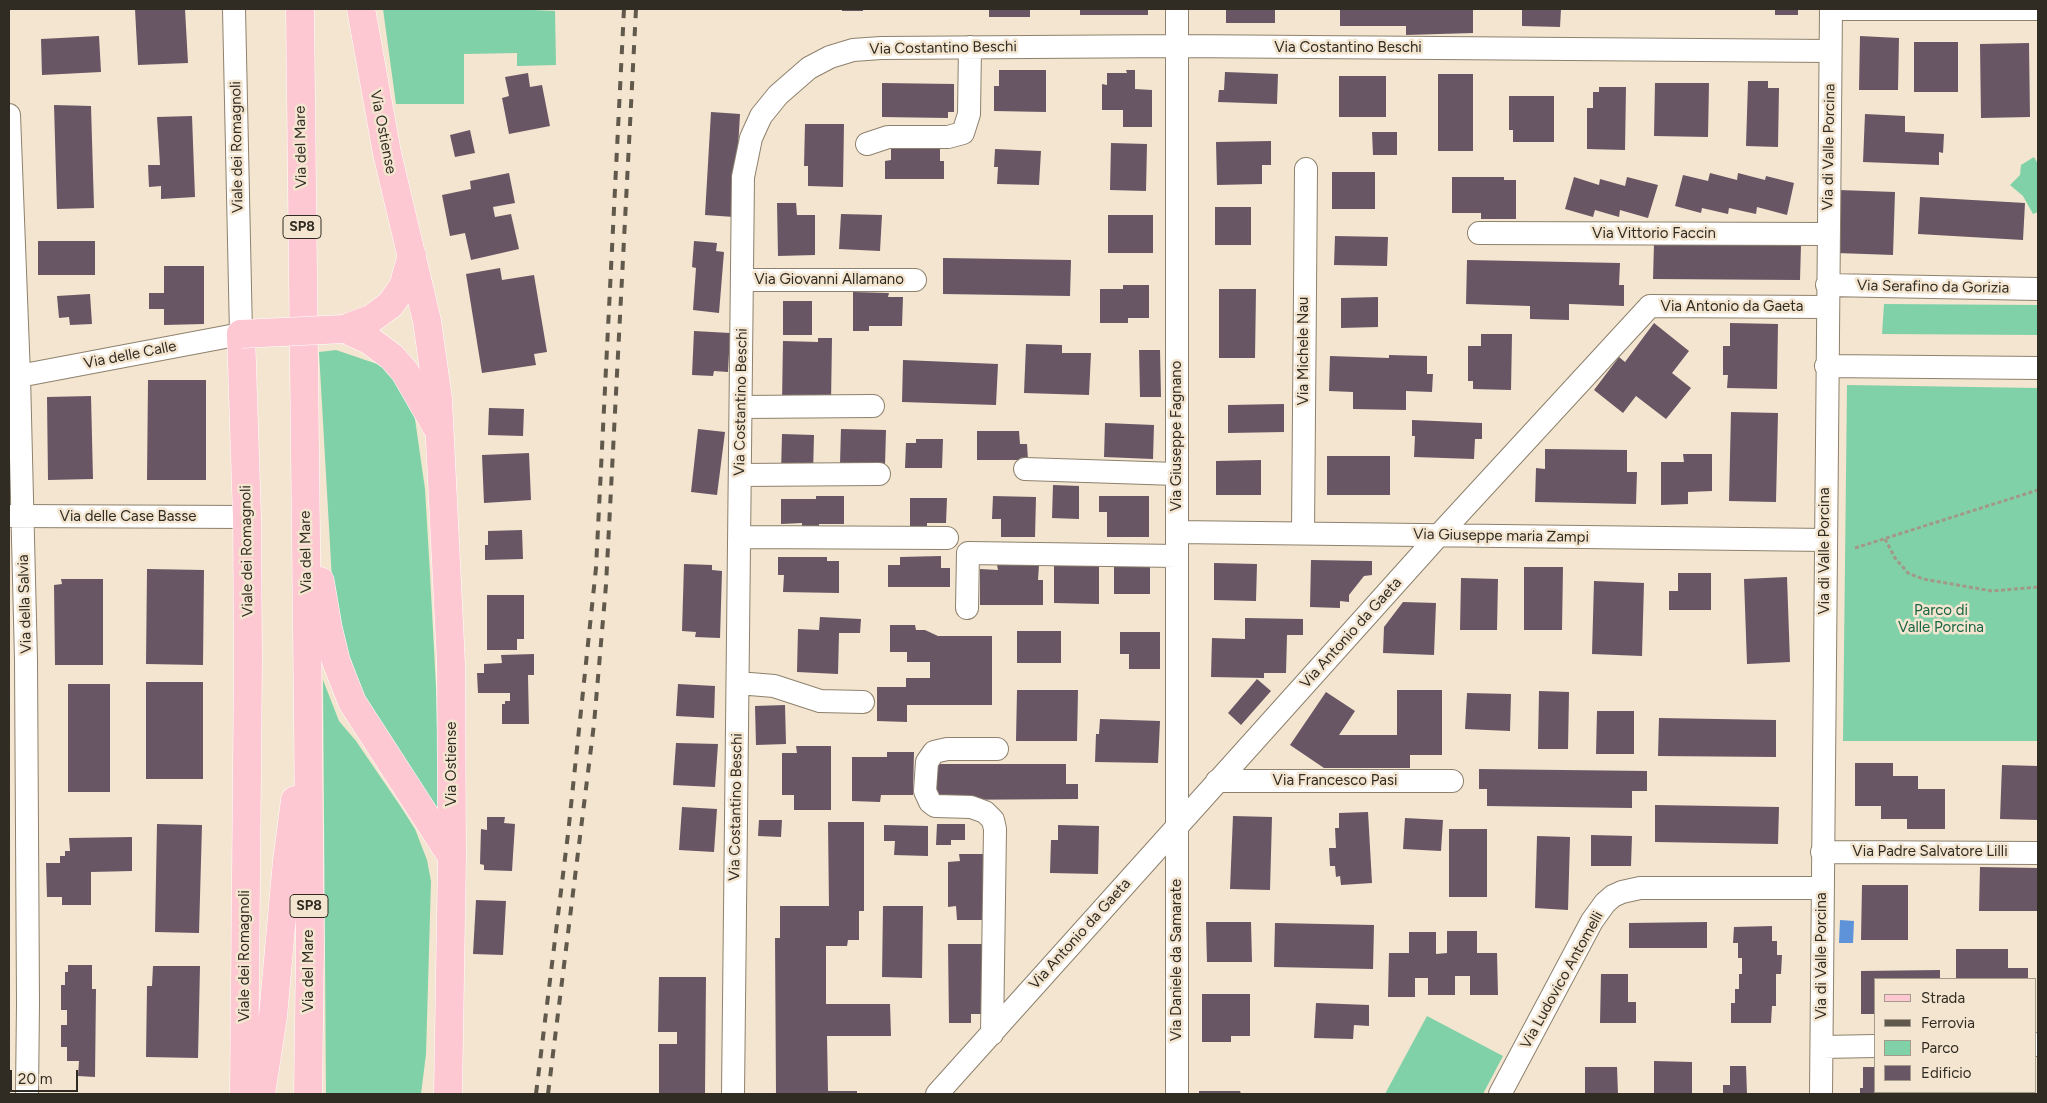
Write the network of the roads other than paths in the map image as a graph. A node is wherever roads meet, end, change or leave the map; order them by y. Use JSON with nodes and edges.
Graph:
{"nodes":[{"id":1,"x":234,"y":9,"type":"edge"},
{"id":2,"x":300,"y":9,"type":"edge"},
{"id":3,"x":362,"y":9,"type":"edge"},
{"id":4,"x":1177,"y":9,"type":"edge"},
{"id":5,"x":1831,"y":9,"type":"edge"},
{"id":6,"x":2038,"y":9,"type":"edge"},
{"id":7,"x":1178,"y":46,"type":"junction"},
{"id":8,"x":970,"y":47,"type":"junction"},
{"id":9,"x":1830,"y":51,"type":"junction"},
{"id":10,"x":9,"y":115,"type":"edge"},
{"id":11,"x":866,"y":144,"type":"dead end"},
{"id":12,"x":1306,"y":169,"type":"dead end"},
{"id":13,"x":1479,"y":233,"type":"dead end"},
{"id":14,"x":1828,"y":234,"type":"junction"},
{"id":15,"x":412,"y":254,"type":"junction"},
{"id":16,"x":743,"y":280,"type":"junction"},
{"id":17,"x":915,"y":280,"type":"dead end"},
{"id":18,"x":11,"y":281,"type":"edge"},
{"id":19,"x":2038,"y":289,"type":"edge"},
{"id":20,"x":1827,"y":296,"type":"junction"},
{"id":21,"x":344,"y":329,"type":"junction"},
{"id":22,"x":241,"y":334,"type":"junction"},
{"id":23,"x":1826,"y":366,"type":"junction"},
{"id":24,"x":2038,"y":368,"type":"edge"},
{"id":25,"x":19,"y":376,"type":"junction"},
{"id":26,"x":873,"y":406,"type":"dead end"},
{"id":27,"x":741,"y":407,"type":"junction"},
{"id":28,"x":440,"y":434,"type":"junction"},
{"id":29,"x":304,"y":446,"type":"junction"},
{"id":30,"x":1025,"y":469,"type":"dead end"},
{"id":31,"x":740,"y":474,"type":"junction"},
{"id":32,"x":879,"y":474,"type":"dead end"},
{"id":33,"x":1177,"y":474,"type":"junction"},
{"id":34,"x":15,"y":516,"type":"edge"},
{"id":35,"x":247,"y":517,"type":"junction"},
{"id":36,"x":1177,"y":532,"type":"junction"},
{"id":37,"x":1303,"y":533,"type":"junction"},
{"id":38,"x":1438,"y":535,"type":"junction"},
{"id":39,"x":740,"y":537,"type":"junction"},
{"id":40,"x":947,"y":538,"type":"dead end"},
{"id":41,"x":1826,"y":540,"type":"junction"},
{"id":42,"x":1177,"y":556,"type":"junction"},
{"id":43,"x":968,"y":608,"type":"dead end"},
{"id":44,"x":738,"y":683,"type":"junction"},
{"id":45,"x":863,"y":702,"type":"dead end"},
{"id":46,"x":308,"y":717,"type":"junction"},
{"id":47,"x":998,"y":749,"type":"dead end"},
{"id":48,"x":18,"y":757,"type":"edge"},
{"id":49,"x":1217,"y":780,"type":"junction"},
{"id":50,"x":1452,"y":781,"type":"dead end"},
{"id":51,"x":1176,"y":826,"type":"junction"},
{"id":52,"x":1822,"y":852,"type":"junction"},
{"id":53,"x":2038,"y":853,"type":"edge"},
{"id":54,"x":452,"y":857,"type":"junction"},
{"id":55,"x":1822,"y":888,"type":"junction"},
{"id":56,"x":18,"y":1003,"type":"edge"},
{"id":57,"x":992,"y":1034,"type":"junction"},
{"id":58,"x":1874,"y":1046,"type":"edge"},
{"id":59,"x":1822,"y":1047,"type":"junction"},
{"id":60,"x":446,"y":1090,"type":"edge"},
{"id":61,"x":27,"y":1094,"type":"edge"},
{"id":62,"x":244,"y":1094,"type":"edge"},
{"id":63,"x":261,"y":1094,"type":"edge"},
{"id":64,"x":308,"y":1094,"type":"edge"},
{"id":65,"x":733,"y":1094,"type":"edge"},
{"id":66,"x":937,"y":1094,"type":"edge"},
{"id":67,"x":1177,"y":1094,"type":"edge"},
{"id":68,"x":1500,"y":1094,"type":"edge"},
{"id":69,"x":1821,"y":1094,"type":"edge"}],
"edges":[{"from":1,"to":22,"type":"street","name":"Viale dei Romagnoli"},
{"from":2,"to":29,"type":"main road","name":"Via del Mare","number":"SP8"},
{"from":3,"to":15,"type":"main road","name":"Via Ostiense"},
{"from":4,"to":7,"type":"street","name":"Via Giuseppe Fagnano"},
{"from":5,"to":6,"type":"street"},
{"from":5,"to":9,"type":"street","name":"Via di Valle Porcina"},
{"from":7,"to":8,"type":"street","name":"Via Costantino Beschi"},
{"from":7,"to":9,"type":"street","name":"Via Costantino Beschi"},
{"from":7,"to":33,"type":"street","name":"Via Giuseppe Fagnano"},
{"from":8,"to":11,"type":"street"},
{"from":8,"to":16,"type":"street","name":"Via Costantino Beschi"},
{"from":9,"to":14,"type":"street","name":"Via di Valle Porcina"},
{"from":10,"to":18,"type":"street","name":"Via della Salvia"},
{"from":12,"to":37,"type":"street","name":"Via Michele Nau"},
{"from":13,"to":14,"type":"street","name":"Via Vittorio Faccin"},
{"from":14,"to":20,"type":"street","name":"Via di Valle Porcina"},
{"from":15,"to":21,"type":"main road","name":"Via Ostiense"},
{"from":15,"to":28,"type":"main road","name":"Via Ostiense"},
{"from":16,"to":17,"type":"street","name":"Via Giovanni Allamano"},
{"from":16,"to":27,"type":"street","name":"Via Costantino Beschi"},
{"from":18,"to":25,"type":"street","name":"Via della Salvia"},
{"from":19,"to":20,"type":"street","name":"Via Serafino da Gorizia"},
{"from":20,"to":23,"type":"street","name":"Via di Valle Porcina"},
{"from":20,"to":38,"type":"street","name":"Via Antonio da Gaeta"},
{"from":21,"to":22,"type":"main road","name":"Via Ostiense","bridge":true},
{"from":21,"to":28,"type":"main road","name":"Via Ostiense"},
{"from":22,"to":25,"type":"street","name":"Via delle Calle"},
{"from":22,"to":35,"type":"main road","name":"Viale dei Romagnoli"},
{"from":23,"to":24,"type":"street"},
{"from":23,"to":41,"type":"street","name":"Via di Valle Porcina"},
{"from":25,"to":34,"type":"street","name":"Via della Salvia"},
{"from":26,"to":27,"type":"street"},
{"from":27,"to":31,"type":"street","name":"Via Costantino Beschi"},
{"from":28,"to":54,"type":"main road","name":"Via Ostiense"},
{"from":29,"to":46,"type":"main road","name":"Via del Mare","number":"SP8"},
{"from":29,"to":54,"type":"main road"},
{"from":30,"to":33,"type":"street"},
{"from":31,"to":32,"type":"street"},
{"from":31,"to":39,"type":"street","name":"Via Costantino Beschi"},
{"from":33,"to":36,"type":"street","name":"Via Giuseppe Fagnano"},
{"from":34,"to":35,"type":"street","name":"Via delle Case Basse"},
{"from":34,"to":48,"type":"street","name":"Via della Salvia"},
{"from":35,"to":62,"type":"main road","name":"Viale dei Romagnoli"},
{"from":36,"to":37,"type":"street","name":"Via Giuseppe maria Zampi"},
{"from":36,"to":42,"type":"street","name":"Via Giuseppe Fagnano"},
{"from":37,"to":38,"type":"street","name":"Via Giuseppe maria Zampi"},
{"from":38,"to":41,"type":"street","name":"Via Giuseppe maria Zampi"},
{"from":38,"to":49,"type":"street","name":"Via Antonio da Gaeta"},
{"from":39,"to":40,"type":"street"},
{"from":39,"to":44,"type":"street","name":"Via Costantino Beschi"},
{"from":41,"to":52,"type":"street","name":"Via di Valle Porcina"},
{"from":42,"to":43,"type":"street"},
{"from":42,"to":51,"type":"street","name":"Via Giuseppe Fagnano"},
{"from":44,"to":45,"type":"street"},
{"from":44,"to":65,"type":"street","name":"Via Costantino Beschi"},
{"from":46,"to":63,"type":"main road"},
{"from":46,"to":64,"type":"main road","name":"Via del Mare","number":"SP8"},
{"from":47,"to":57,"type":"street"},
{"from":48,"to":56,"type":"street","name":"Via della Salvia"},
{"from":49,"to":50,"type":"street","name":"Via Francesco Pasi"},
{"from":49,"to":51,"type":"street","name":"Via Antonio da Gaeta"},
{"from":51,"to":57,"type":"street","name":"Via Antonio da Gaeta"},
{"from":51,"to":67,"type":"street","name":"Via Daniele da Samarate"},
{"from":52,"to":53,"type":"street","name":"Via Padre Salvatore Lilli"},
{"from":52,"to":55,"type":"street","name":"Via di Valle Porcina"},
{"from":54,"to":60,"type":"main road","name":"Via Ostiense"},
{"from":55,"to":59,"type":"street","name":"Via di Valle Porcina"},
{"from":55,"to":68,"type":"street","name":"Via Ludovico Antomelli"},
{"from":56,"to":61,"type":"street","name":"Via della Salvia"},
{"from":57,"to":66,"type":"street","name":"Via Antonio da Gaeta"},
{"from":58,"to":59,"type":"street"},
{"from":59,"to":69,"type":"street","name":"Via di Valle Porcina"}]}
